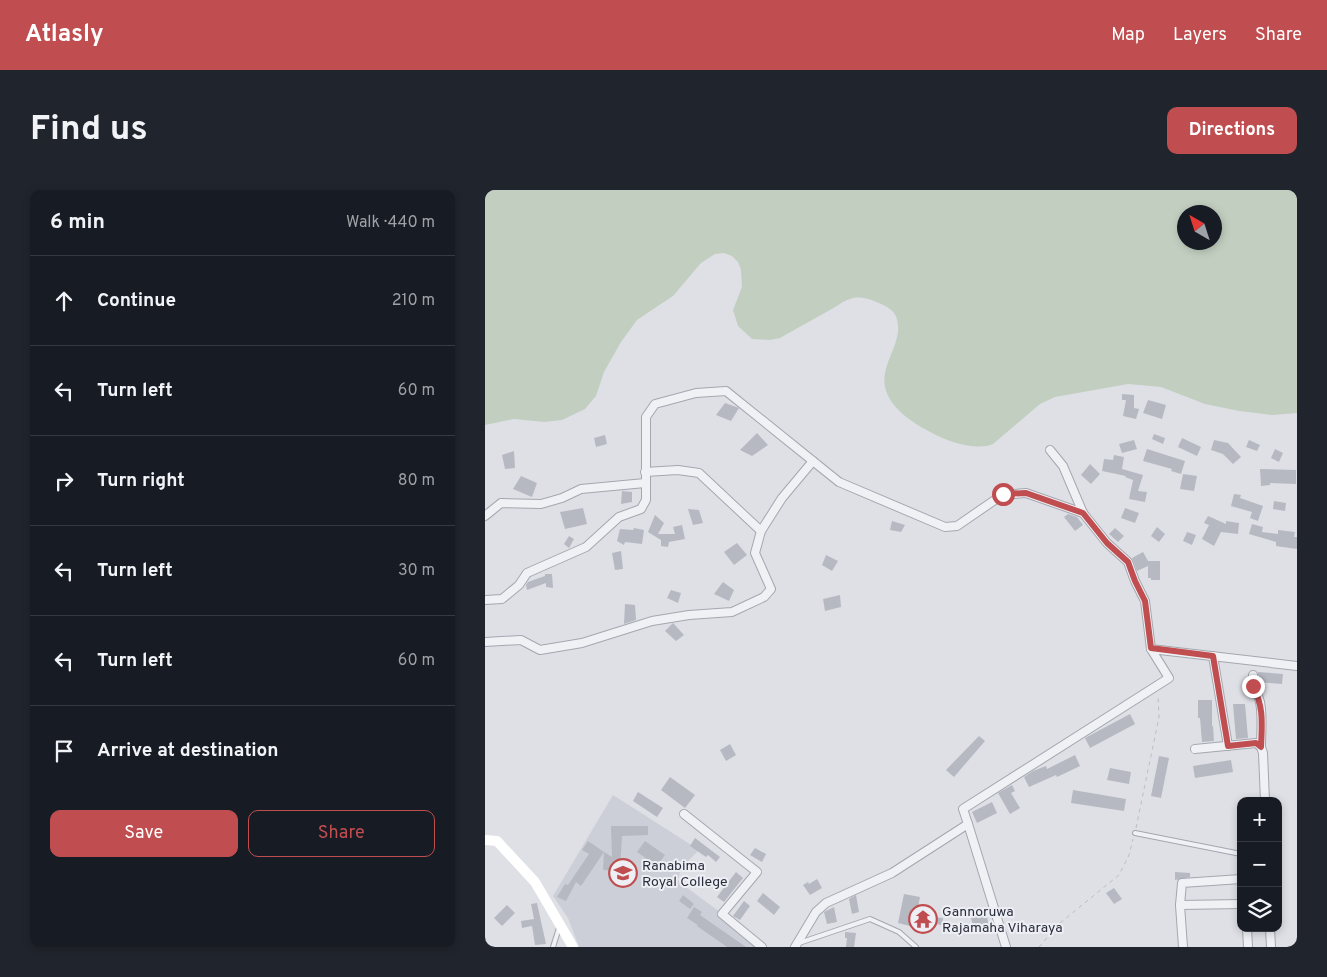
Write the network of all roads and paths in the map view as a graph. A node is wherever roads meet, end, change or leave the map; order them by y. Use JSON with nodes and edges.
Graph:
{"nodes":[{"id":1,"x":1050,"y":450,"type":"dead end"},
{"id":2,"x":813,"y":461,"type":"junction"},
{"id":3,"x":645,"y":472,"type":"junction"},
{"id":4,"x":645,"y":483,"type":"junction"},
{"id":5,"x":1083,"y":513,"type":"junction"},
{"id":6,"x":485,"y":516,"type":"edge"},
{"id":7,"x":761,"y":531,"type":"junction"},
{"id":8,"x":485,"y":600,"type":"edge"},
{"id":9,"x":485,"y":642,"type":"edge"},
{"id":10,"x":1151,"y":648,"type":"junction"},
{"id":11,"x":1213,"y":656,"type":"junction"},
{"id":12,"x":1297,"y":666,"type":"edge"},
{"id":13,"x":1253,"y":675,"type":"dead end"},
{"id":14,"x":1154,"y":688,"type":"junction"},
{"id":15,"x":1228,"y":746,"type":"junction"},
{"id":16,"x":1261,"y":747,"type":"junction"},
{"id":17,"x":1195,"y":749,"type":"dead end"},
{"id":18,"x":1265,"y":797,"type":"edge"},
{"id":19,"x":684,"y":814,"type":"dead end"},
{"id":20,"x":968,"y":824,"type":"junction"},
{"id":21,"x":1135,"y":833,"type":"junction"},
{"id":22,"x":485,"y":840,"type":"edge"},
{"id":23,"x":1237,"y":853,"type":"edge"},
{"id":24,"x":1237,"y":878,"type":"edge"},
{"id":25,"x":1237,"y":904,"type":"edge"},
{"id":26,"x":1179,"y":905,"type":"junction"},
{"id":27,"x":561,"y":924,"type":"junction"},
{"id":28,"x":1247,"y":932,"type":"edge"},
{"id":29,"x":1270,"y":932,"type":"edge"},
{"id":30,"x":796,"y":945,"type":"edge"},
{"id":31,"x":553,"y":947,"type":"edge"},
{"id":32,"x":573,"y":947,"type":"edge"},
{"id":33,"x":762,"y":947,"type":"edge"},
{"id":34,"x":916,"y":947,"type":"edge"},
{"id":35,"x":1005,"y":947,"type":"edge"},
{"id":36,"x":1039,"y":947,"type":"edge"},
{"id":37,"x":1183,"y":947,"type":"edge"},
{"id":38,"x":1248,"y":947,"type":"edge"},
{"id":39,"x":1271,"y":947,"type":"edge"}],
"edges":[{"from":1,"to":5,"type":"street"},
{"from":2,"to":3,"type":"street"},
{"from":2,"to":5,"type":"street"},
{"from":2,"to":7,"type":"street"},
{"from":3,"to":4,"type":"street"},
{"from":3,"to":7,"type":"street"},
{"from":4,"to":6,"type":"street"},
{"from":4,"to":8,"type":"street"},
{"from":5,"to":10,"type":"street"},
{"from":7,"to":9,"type":"street"},
{"from":10,"to":11,"type":"street"},
{"from":10,"to":14,"type":"street"},
{"from":11,"to":12,"type":"street"},
{"from":11,"to":15,"type":"street"},
{"from":13,"to":16,"type":"street"},
{"from":14,"to":20,"type":"street"},
{"from":14,"to":21,"type":"path"},
{"from":15,"to":16,"type":"street"},
{"from":15,"to":17,"type":"street"},
{"from":16,"to":18,"type":"street"},
{"from":19,"to":33,"type":"street"},
{"from":20,"to":30,"type":"street"},
{"from":20,"to":35,"type":"street"},
{"from":21,"to":23,"type":"lane"},
{"from":21,"to":36,"type":"path"},
{"from":22,"to":27,"type":"street"},
{"from":24,"to":26,"type":"street"},
{"from":25,"to":26,"type":"street"},
{"from":26,"to":37,"type":"street"},
{"from":27,"to":31,"type":"lane"},
{"from":27,"to":32,"type":"street"},
{"from":28,"to":38,"type":"street"},
{"from":29,"to":39,"type":"street"},
{"from":30,"to":34,"type":"lane"}]}
